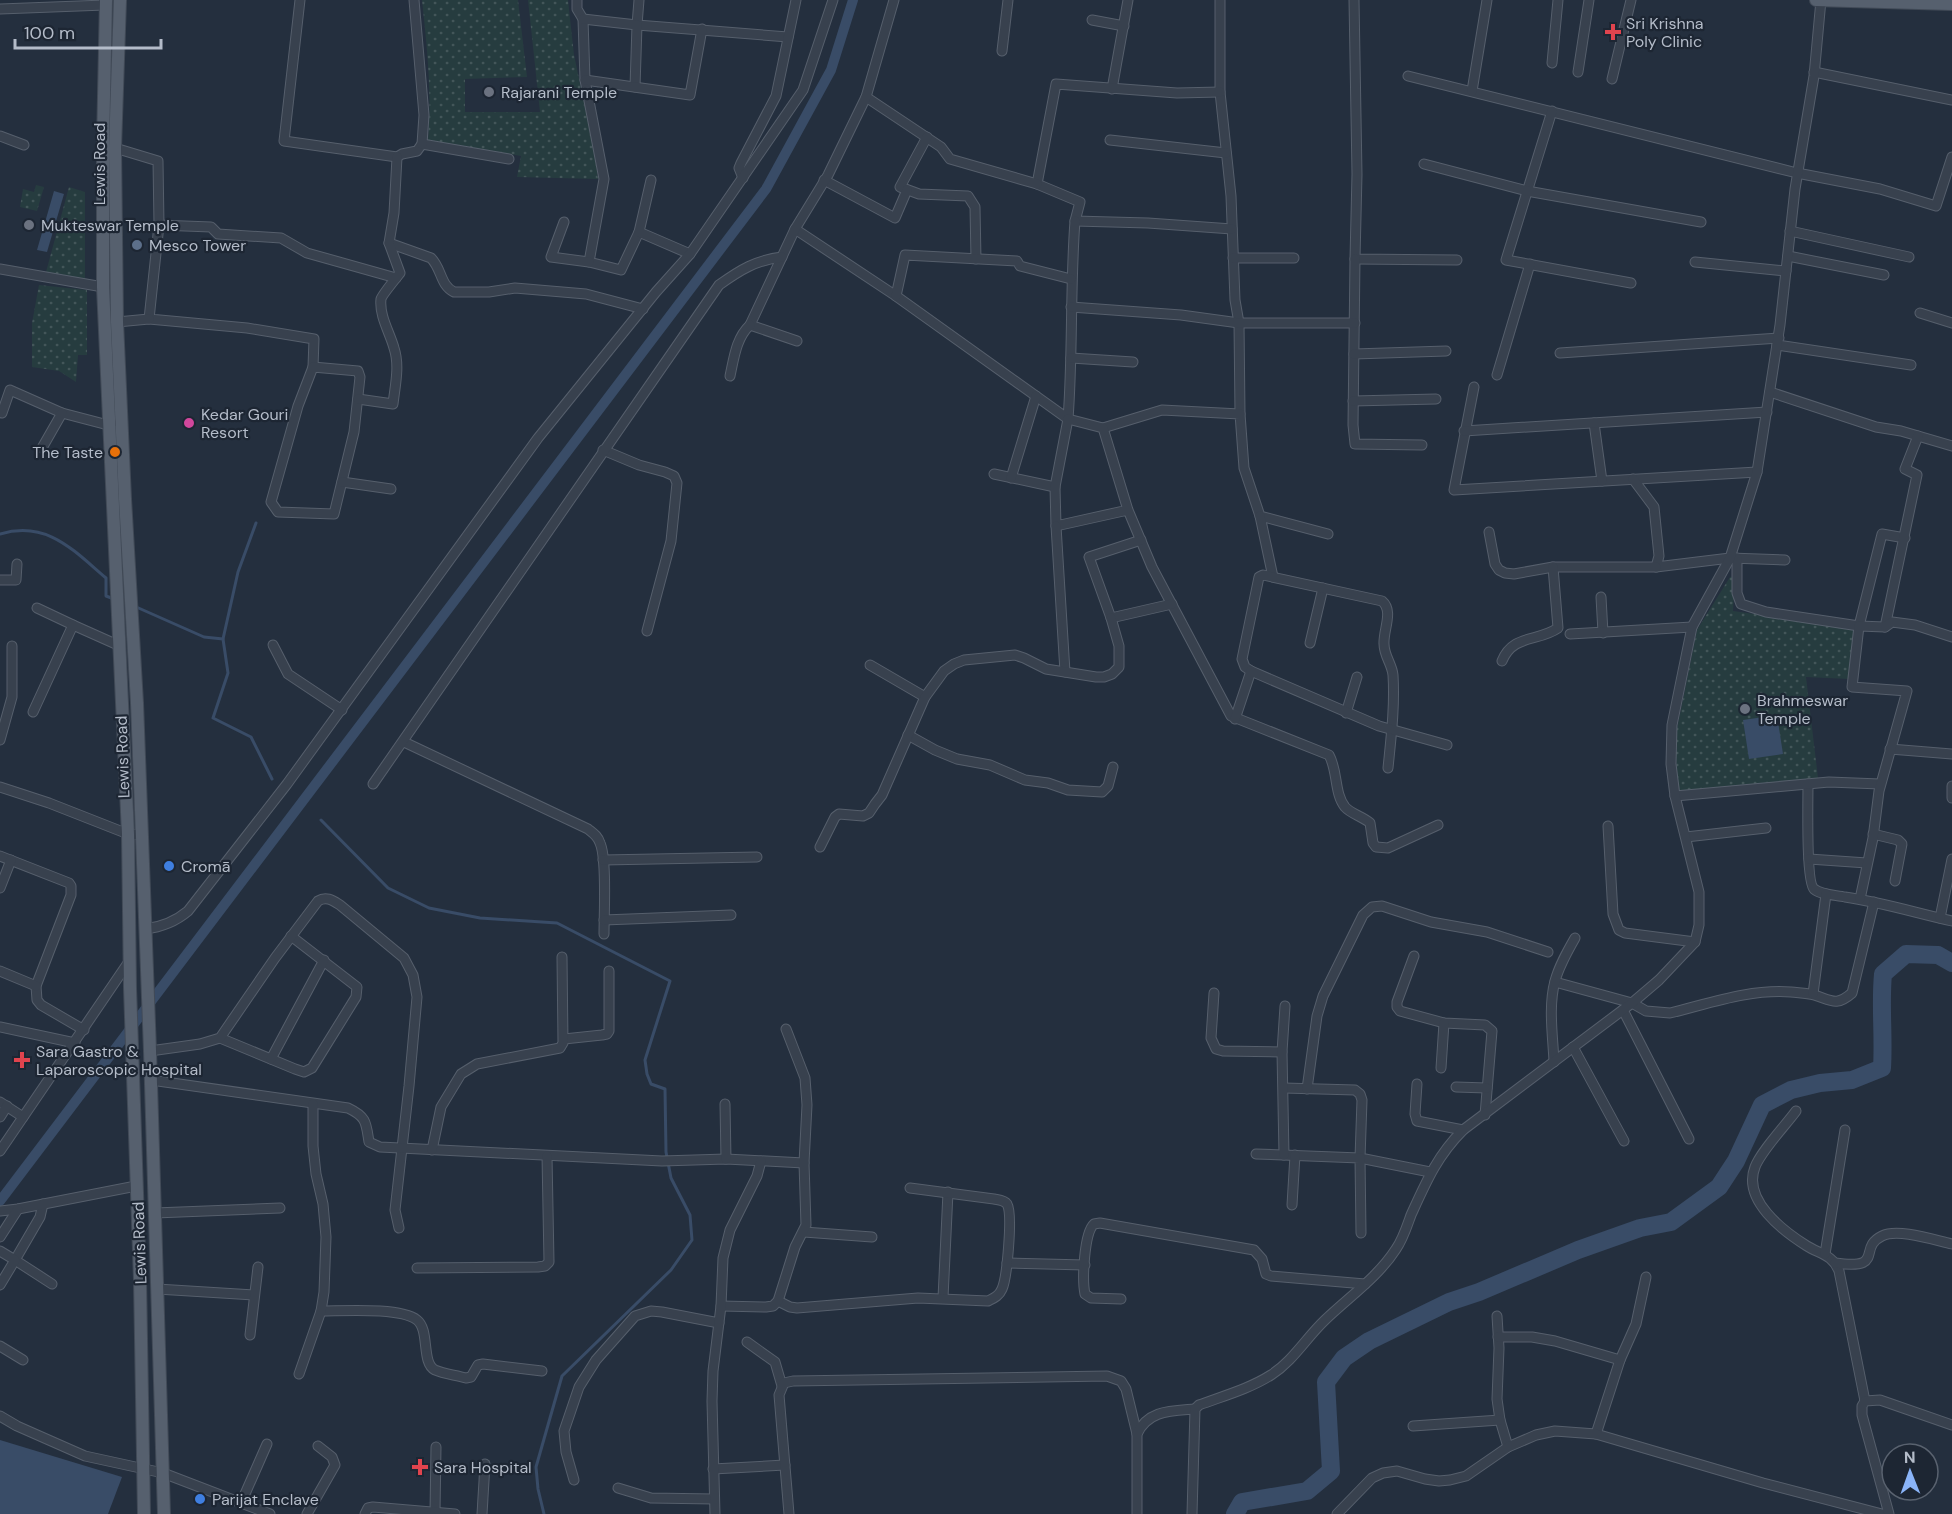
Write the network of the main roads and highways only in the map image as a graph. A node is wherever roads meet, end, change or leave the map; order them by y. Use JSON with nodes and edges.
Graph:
{"nodes":[{"id":1,"x":120,"y":0,"type":"edge"},
{"id":2,"x":1816,"y":0,"type":"edge"},
{"id":3,"x":1821,"y":0,"type":"edge"},
{"id":4,"x":106,"y":3,"type":"edge"},
{"id":5,"x":1952,"y":4,"type":"edge"},
{"id":6,"x":154,"y":1185,"type":"junction"},
{"id":7,"x":136,"y":1186,"type":"junction"},
{"id":8,"x":144,"y":1514,"type":"edge"},
{"id":9,"x":164,"y":1514,"type":"edge"}],
"edges":[{"from":1,"to":6,"type":"main road","name":"Lewis Road"},
{"from":2,"to":3,"type":"main road"},
{"from":3,"to":5,"type":"main road"},
{"from":4,"to":7,"type":"main road","name":"Lewis Road"},
{"from":6,"to":7,"type":"main road"},
{"from":6,"to":9,"type":"main road","name":"Lewis Road"},
{"from":7,"to":8,"type":"main road","name":"Lewis Road"}]}
